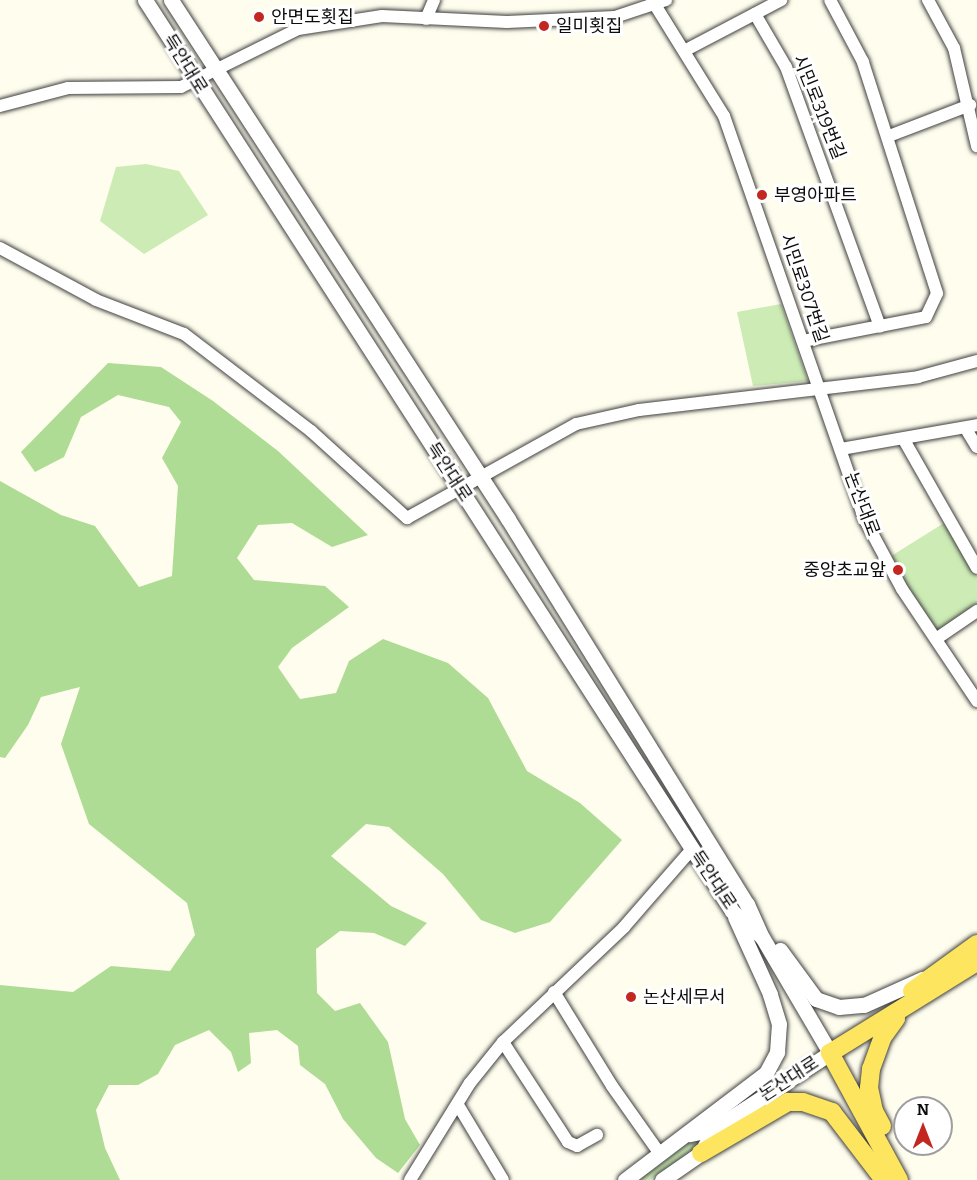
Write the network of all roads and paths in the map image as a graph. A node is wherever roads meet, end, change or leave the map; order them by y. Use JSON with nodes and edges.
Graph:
{"nodes":[{"id":1,"x":145,"y":0,"type":"edge"},
{"id":2,"x":171,"y":0,"type":"edge"},
{"id":3,"x":434,"y":0,"type":"edge"},
{"id":4,"x":781,"y":0,"type":"edge"},
{"id":5,"x":830,"y":0,"type":"edge"},
{"id":6,"x":928,"y":0,"type":"edge"},
{"id":7,"x":658,"y":2,"type":"edge"},
{"id":8,"x":755,"y":14,"type":"junction"},
{"id":9,"x":426,"y":19,"type":"junction"},
{"id":10,"x":684,"y":51,"type":"junction"},
{"id":11,"x":217,"y":70,"type":"junction"},
{"id":12,"x":195,"y":80,"type":"junction"},
{"id":13,"x":0,"y":105,"type":"edge"},
{"id":14,"x":970,"y":105,"type":"junction"},
{"id":15,"x":890,"y":136,"type":"junction"},
{"id":16,"x":977,"y":146,"type":"edge"},
{"id":17,"x":0,"y":248,"type":"edge"},
{"id":18,"x":880,"y":327,"type":"junction"},
{"id":19,"x":803,"y":341,"type":"junction"},
{"id":20,"x":977,"y":361,"type":"edge"},
{"id":21,"x":821,"y":390,"type":"junction"},
{"id":22,"x":972,"y":427,"type":"edge"},
{"id":23,"x":904,"y":440,"type":"junction"},
{"id":24,"x":977,"y":447,"type":"edge"},
{"id":25,"x":841,"y":449,"type":"junction"},
{"id":26,"x":481,"y":479,"type":"junction"},
{"id":27,"x":460,"y":489,"type":"junction"},
{"id":28,"x":977,"y":568,"type":"edge"},
{"id":29,"x":977,"y":611,"type":"edge"},
{"id":30,"x":936,"y":639,"type":"junction"},
{"id":31,"x":977,"y":701,"type":"edge"},
{"id":32,"x":692,"y":849,"type":"junction"},
{"id":33,"x":747,"y":904,"type":"junction"},
{"id":34,"x":732,"y":911,"type":"junction"},
{"id":35,"x":762,"y":936,"type":"junction"},
{"id":36,"x":977,"y":944,"type":"edge"},
{"id":37,"x":977,"y":962,"type":"edge"},
{"id":38,"x":943,"y":969,"type":"junction"},
{"id":39,"x":554,"y":992,"type":"junction"},
{"id":40,"x":902,"y":1010,"type":"junction"},
{"id":41,"x":865,"y":1030,"type":"junction"},
{"id":42,"x":503,"y":1042,"type":"junction"},
{"id":43,"x":830,"y":1053,"type":"junction"},
{"id":44,"x":458,"y":1105,"type":"junction"},
{"id":45,"x":714,"y":1129,"type":"junction"},
{"id":46,"x":690,"y":1134,"type":"junction"},
{"id":47,"x":597,"y":1135,"type":"dead end"},
{"id":48,"x":700,"y":1153,"type":"junction"},
{"id":49,"x":660,"y":1154,"type":"junction"},
{"id":50,"x":898,"y":1179,"type":"edge"},
{"id":51,"x":410,"y":1180,"type":"edge"},
{"id":52,"x":503,"y":1180,"type":"edge"},
{"id":53,"x":625,"y":1180,"type":"edge"},
{"id":54,"x":662,"y":1180,"type":"edge"}],
"edges":[{"from":1,"to":12,"type":"street","name":"득안대로"},
{"from":2,"to":11,"type":"street","name":"득안대로"},
{"from":3,"to":9,"type":"street"},
{"from":4,"to":8,"type":"street"},
{"from":5,"to":15,"type":"street"},
{"from":6,"to":14,"type":"street"},
{"from":7,"to":9,"type":"street"},
{"from":7,"to":10,"type":"street","name":"시민로307번길"},
{"from":8,"to":10,"type":"street"},
{"from":8,"to":18,"type":"street","name":"시민로319번길"},
{"from":9,"to":11,"type":"street"},
{"from":10,"to":19,"type":"street","name":"시민로307번길"},
{"from":11,"to":12,"type":"street"},
{"from":11,"to":26,"type":"street","name":"득안대로"},
{"from":12,"to":13,"type":"street"},
{"from":12,"to":27,"type":"street","name":"득안대로"},
{"from":14,"to":15,"type":"street"},
{"from":14,"to":16,"type":"street"},
{"from":15,"to":18,"type":"street"},
{"from":17,"to":27,"type":"street"},
{"from":18,"to":19,"type":"street"},
{"from":19,"to":21,"type":"street","name":"시민로307번길"},
{"from":20,"to":21,"type":"street"},
{"from":21,"to":25,"type":"street","name":"논산대로"},
{"from":21,"to":26,"type":"street"},
{"from":22,"to":23,"type":"street"},
{"from":22,"to":24,"type":"street"},
{"from":23,"to":25,"type":"street"},
{"from":23,"to":28,"type":"street"},
{"from":25,"to":30,"type":"street","name":"논산대로"},
{"from":26,"to":27,"type":"street"},
{"from":26,"to":33,"type":"street","name":"득안대로"},
{"from":27,"to":32,"type":"street","name":"득안대로"},
{"from":29,"to":30,"type":"street"},
{"from":30,"to":31,"type":"street","name":"논산대로"},
{"from":32,"to":34,"type":"street","name":"득안대로"},
{"from":32,"to":39,"type":"street"},
{"from":33,"to":35,"type":"street","name":"득안대로"},
{"from":33,"to":38,"type":"street"},
{"from":34,"to":35,"type":"street","name":"득안대로"},
{"from":34,"to":46,"type":"street"},
{"from":35,"to":43,"type":"street","name":"득안대로"},
{"from":36,"to":38,"type":"main road","name":"논산대로"},
{"from":37,"to":40,"type":"main road","name":"논산대로"},
{"from":38,"to":41,"type":"main road","name":"논산대로"},
{"from":39,"to":42,"type":"street"},
{"from":39,"to":49,"type":"street"},
{"from":40,"to":41,"type":"main road","name":"논산대로"},
{"from":40,"to":50,"type":"main road"},
{"from":41,"to":43,"type":"main road","name":"논산대로"},
{"from":42,"to":44,"type":"street"},
{"from":42,"to":47,"type":"street"},
{"from":43,"to":45,"type":"street","name":"논산대로"},
{"from":43,"to":50,"type":"main road","name":"득안대로"},
{"from":44,"to":51,"type":"street"},
{"from":44,"to":52,"type":"street"},
{"from":45,"to":46,"type":"street","name":"논산대로"},
{"from":45,"to":48,"type":"street","name":"논산대로"},
{"from":46,"to":49,"type":"street","name":"논산대로"},
{"from":48,"to":50,"type":"main road"},
{"from":48,"to":54,"type":"street","name":"논산대로"},
{"from":49,"to":53,"type":"street","name":"논산대로"}]}
